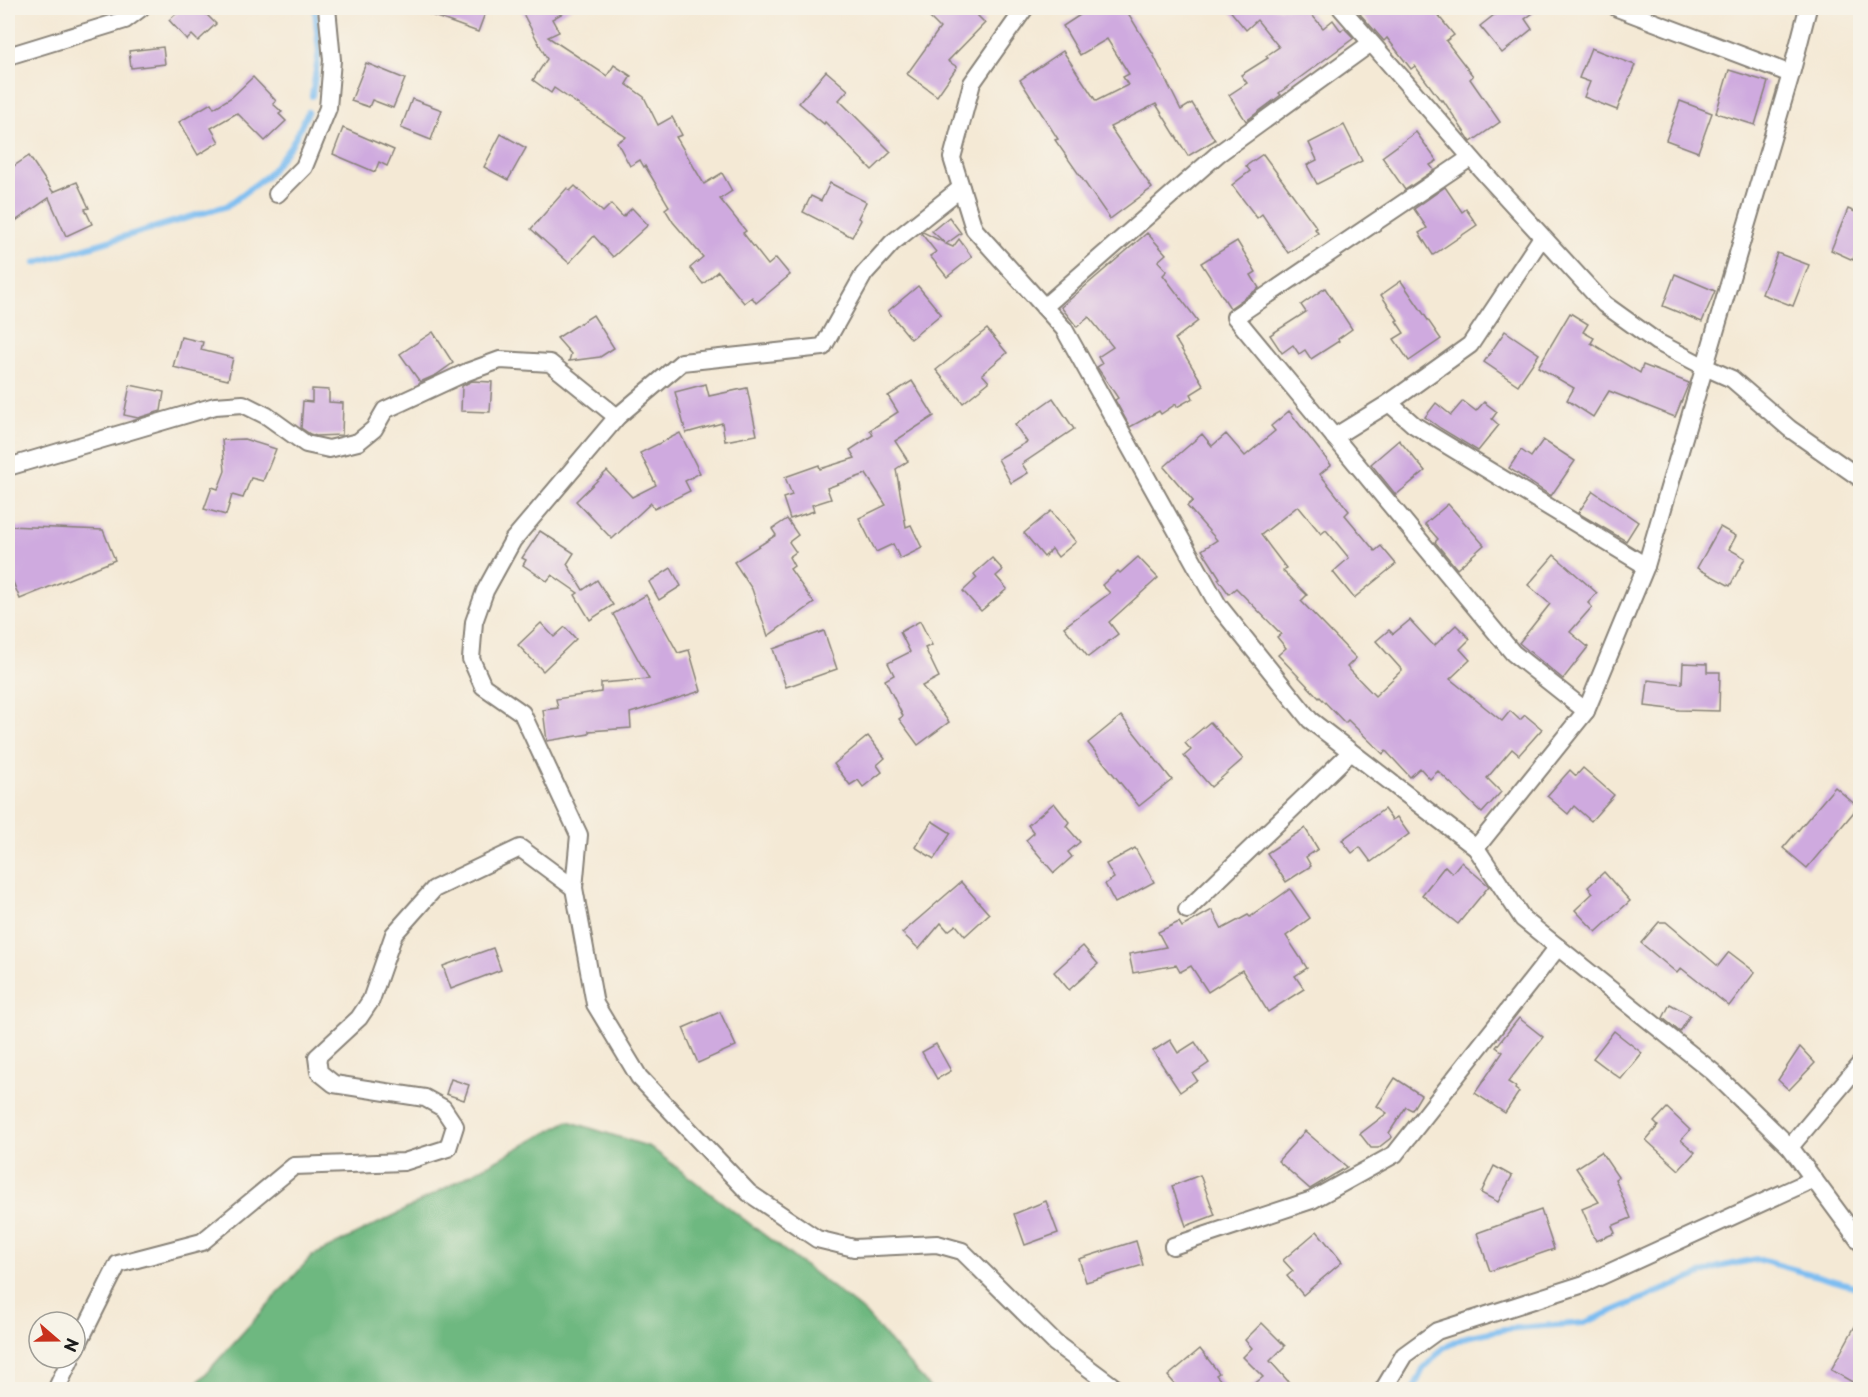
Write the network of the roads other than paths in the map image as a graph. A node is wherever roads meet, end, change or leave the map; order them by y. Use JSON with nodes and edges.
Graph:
{"nodes":[{"id":1,"x":141,"y":8,"type":"edge"},
{"id":2,"x":327,"y":8,"type":"edge"},
{"id":3,"x":1025,"y":8,"type":"edge"},
{"id":4,"x":1341,"y":8,"type":"edge"},
{"id":5,"x":1617,"y":8,"type":"edge"},
{"id":6,"x":1808,"y":8,"type":"edge"},
{"id":7,"x":1371,"y":43,"type":"junction"},
{"id":8,"x":8,"y":56,"type":"edge"},
{"id":9,"x":1791,"y":74,"type":"junction"},
{"id":10,"x":1470,"y":158,"type":"junction"},
{"id":11,"x":961,"y":188,"type":"junction"},
{"id":12,"x":277,"y":194,"type":"dead end"},
{"id":13,"x":1542,"y":237,"type":"junction"},
{"id":14,"x":1044,"y":307,"type":"junction"},
{"id":15,"x":1705,"y":367,"type":"junction"},
{"id":16,"x":1389,"y":403,"type":"junction"},
{"id":17,"x":617,"y":417,"type":"junction"},
{"id":18,"x":1334,"y":437,"type":"junction"},
{"id":19,"x":8,"y":467,"type":"edge"},
{"id":20,"x":1860,"y":478,"type":"edge"},
{"id":21,"x":1646,"y":566,"type":"junction"},
{"id":22,"x":1586,"y":711,"type":"junction"},
{"id":23,"x":1351,"y":752,"type":"junction"},
{"id":24,"x":1476,"y":848,"type":"junction"},
{"id":25,"x":574,"y":888,"type":"junction"},
{"id":26,"x":1187,"y":909,"type":"dead end"},
{"id":27,"x":1558,"y":947,"type":"junction"},
{"id":28,"x":1860,"y":1064,"type":"edge"},
{"id":29,"x":1790,"y":1147,"type":"junction"},
{"id":30,"x":1814,"y":1179,"type":"junction"},
{"id":31,"x":1860,"y":1214,"type":"edge"},
{"id":32,"x":1844,"y":1220,"type":"junction"},
{"id":33,"x":1860,"y":1242,"type":"edge"},
{"id":34,"x":1173,"y":1246,"type":"dead end"},
{"id":35,"x":87,"y":1326,"type":"edge"},
{"id":36,"x":65,"y":1370,"type":"edge"},
{"id":37,"x":56,"y":1389,"type":"edge"},
{"id":38,"x":1118,"y":1389,"type":"edge"},
{"id":39,"x":1383,"y":1389,"type":"edge"}],
"edges":[{"from":1,"to":8,"type":"street"},
{"from":2,"to":12,"type":"street"},
{"from":3,"to":11,"type":"street"},
{"from":4,"to":7,"type":"street"},
{"from":5,"to":9,"type":"street"},
{"from":6,"to":9,"type":"street"},
{"from":7,"to":10,"type":"street"},
{"from":7,"to":14,"type":"street"},
{"from":9,"to":15,"type":"street"},
{"from":10,"to":13,"type":"street"},
{"from":10,"to":18,"type":"street"},
{"from":11,"to":14,"type":"street"},
{"from":11,"to":17,"type":"street"},
{"from":13,"to":15,"type":"street"},
{"from":13,"to":16,"type":"street"},
{"from":14,"to":23,"type":"street"},
{"from":15,"to":20,"type":"street"},
{"from":15,"to":21,"type":"street"},
{"from":16,"to":18,"type":"street"},
{"from":16,"to":21,"type":"street"},
{"from":17,"to":19,"type":"street"},
{"from":17,"to":25,"type":"street"},
{"from":18,"to":22,"type":"street"},
{"from":21,"to":22,"type":"street"},
{"from":22,"to":24,"type":"street"},
{"from":23,"to":24,"type":"street"},
{"from":23,"to":26,"type":"street"},
{"from":24,"to":27,"type":"street"},
{"from":25,"to":35,"type":"street"},
{"from":25,"to":38,"type":"street"},
{"from":27,"to":29,"type":"street"},
{"from":27,"to":34,"type":"street"},
{"from":28,"to":29,"type":"street"},
{"from":29,"to":30,"type":"street"},
{"from":30,"to":32,"type":"street"},
{"from":30,"to":39,"type":"street"},
{"from":31,"to":32,"type":"street"},
{"from":32,"to":33,"type":"street"},
{"from":36,"to":37,"type":"street"}]}
